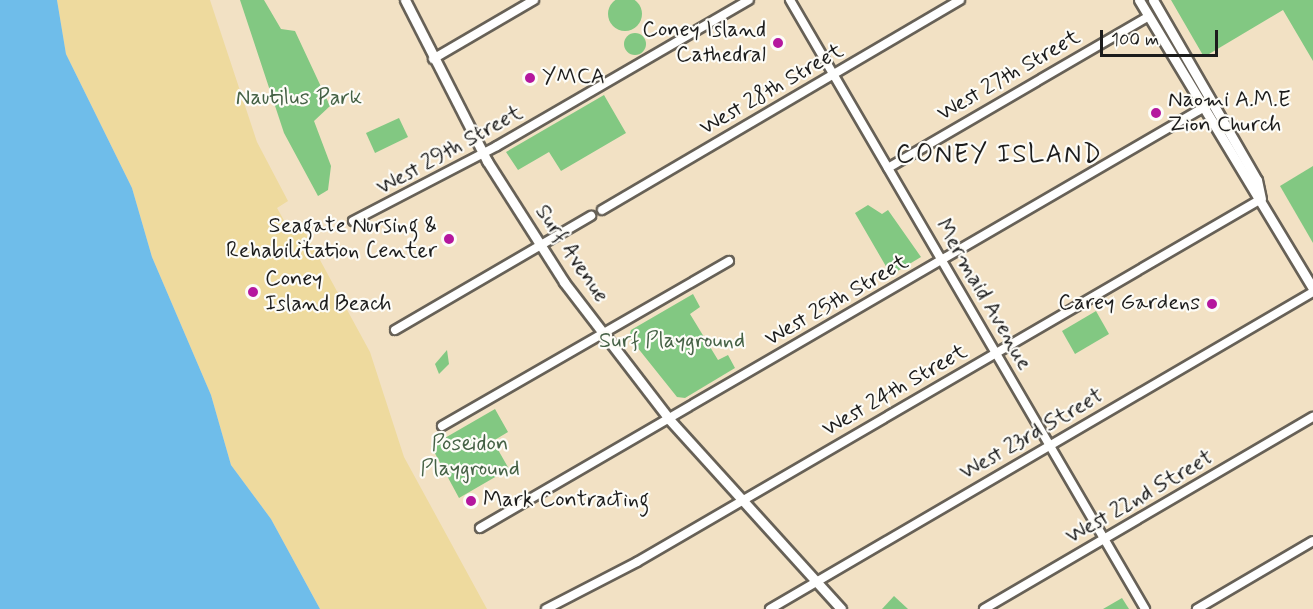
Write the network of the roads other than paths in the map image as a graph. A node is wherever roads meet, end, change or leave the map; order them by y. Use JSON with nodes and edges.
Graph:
{"nodes":[{"id":1,"x":405,"y":0,"type":"edge"},
{"id":2,"x":534,"y":0,"type":"edge"},
{"id":3,"x":749,"y":0,"type":"edge"},
{"id":4,"x":790,"y":0,"type":"edge"},
{"id":5,"x":960,"y":0,"type":"edge"},
{"id":6,"x":1139,"y":0,"type":"edge"},
{"id":7,"x":1153,"y":0,"type":"edge"},
{"id":8,"x":1149,"y":16,"type":"junction"},
{"id":9,"x":433,"y":59,"type":"junction"},
{"id":10,"x":834,"y":75,"type":"junction"},
{"id":11,"x":1212,"y":103,"type":"junction"},
{"id":12,"x":1202,"y":109,"type":"junction"},
{"id":13,"x":483,"y":153,"type":"junction"},
{"id":14,"x":888,"y":168,"type":"junction"},
{"id":15,"x":1261,"y":199,"type":"junction"},
{"id":16,"x":602,"y":210,"type":"dead end"},
{"id":17,"x":591,"y":216,"type":"dead end"},
{"id":18,"x":353,"y":221,"type":"dead end"},
{"id":19,"x":540,"y":246,"type":"junction"},
{"id":20,"x":942,"y":260,"type":"junction"},
{"id":21,"x":729,"y":261,"type":"dead end"},
{"id":22,"x":1313,"y":290,"type":"edge"},
{"id":23,"x":395,"y":330,"type":"dead end"},
{"id":24,"x":602,"y":334,"type":"junction"},
{"id":25,"x":996,"y":353,"type":"junction"},
{"id":26,"x":1313,"y":417,"type":"edge"},
{"id":27,"x":669,"y":420,"type":"junction"},
{"id":28,"x":442,"y":426,"type":"dead end"},
{"id":29,"x":1050,"y":446,"type":"junction"},
{"id":30,"x":742,"y":501,"type":"junction"},
{"id":31,"x":480,"y":528,"type":"dead end"},
{"id":32,"x":1104,"y":539,"type":"junction"},
{"id":33,"x":1313,"y":542,"type":"edge"},
{"id":34,"x":816,"y":582,"type":"junction"},
{"id":35,"x":546,"y":609,"type":"edge"},
{"id":36,"x":770,"y":609,"type":"edge"},
{"id":37,"x":841,"y":609,"type":"edge"},
{"id":38,"x":984,"y":609,"type":"edge"},
{"id":39,"x":1145,"y":609,"type":"edge"},
{"id":40,"x":1197,"y":609,"type":"edge"}],
"edges":[{"from":1,"to":9,"type":"main road","name":"Surf Avenue"},
{"from":2,"to":9,"type":"street"},
{"from":3,"to":13,"type":"street","name":"West 29th Street"},
{"from":4,"to":10,"type":"street","name":"Mermaid Avenue"},
{"from":5,"to":10,"type":"street","name":"West 28th Street"},
{"from":6,"to":8,"type":"main road"},
{"from":7,"to":11,"type":"main road"},
{"from":8,"to":12,"type":"main road"},
{"from":8,"to":14,"type":"street","name":"West 27th Street"},
{"from":9,"to":13,"type":"main road","name":"Surf Avenue"},
{"from":10,"to":14,"type":"street","name":"Mermaid Avenue"},
{"from":10,"to":16,"type":"street","name":"West 28th Street"},
{"from":11,"to":12,"type":"street","name":"West 25th Street"},
{"from":11,"to":15,"type":"main road"},
{"from":12,"to":15,"type":"main road"},
{"from":12,"to":20,"type":"street","name":"West 25th Street"},
{"from":13,"to":18,"type":"street","name":"West 29th Street"},
{"from":13,"to":19,"type":"main road","name":"Surf Avenue"},
{"from":14,"to":20,"type":"street","name":"Mermaid Avenue"},
{"from":15,"to":22,"type":"main road"},
{"from":15,"to":25,"type":"street","name":"West 24th Street"},
{"from":17,"to":19,"type":"street"},
{"from":19,"to":23,"type":"street"},
{"from":19,"to":24,"type":"main road","name":"Surf Avenue"},
{"from":20,"to":25,"type":"street","name":"Mermaid Avenue"},
{"from":20,"to":27,"type":"street","name":"West 25th Street"},
{"from":21,"to":24,"type":"street"},
{"from":22,"to":29,"type":"street","name":"West 23rd Street"},
{"from":24,"to":27,"type":"main road","name":"Surf Avenue"},
{"from":24,"to":28,"type":"street"},
{"from":25,"to":29,"type":"street","name":"Mermaid Avenue"},
{"from":25,"to":30,"type":"street","name":"West 24th Street"},
{"from":26,"to":32,"type":"street","name":"West 22nd Street"},
{"from":27,"to":30,"type":"main road","name":"Surf Avenue"},
{"from":27,"to":31,"type":"street","name":"West 25th Street"},
{"from":29,"to":32,"type":"street","name":"Mermaid Avenue"},
{"from":29,"to":34,"type":"street","name":"West 23rd Street"},
{"from":30,"to":34,"type":"main road","name":"Surf Avenue"},
{"from":30,"to":35,"type":"street","name":"West 24th Street"},
{"from":32,"to":38,"type":"street","name":"West 22nd Street"},
{"from":32,"to":39,"type":"street","name":"Mermaid Avenue"},
{"from":33,"to":40,"type":"street"},
{"from":34,"to":36,"type":"street","name":"West 23rd Street"},
{"from":34,"to":37,"type":"main road","name":"Surf Avenue"}]}
